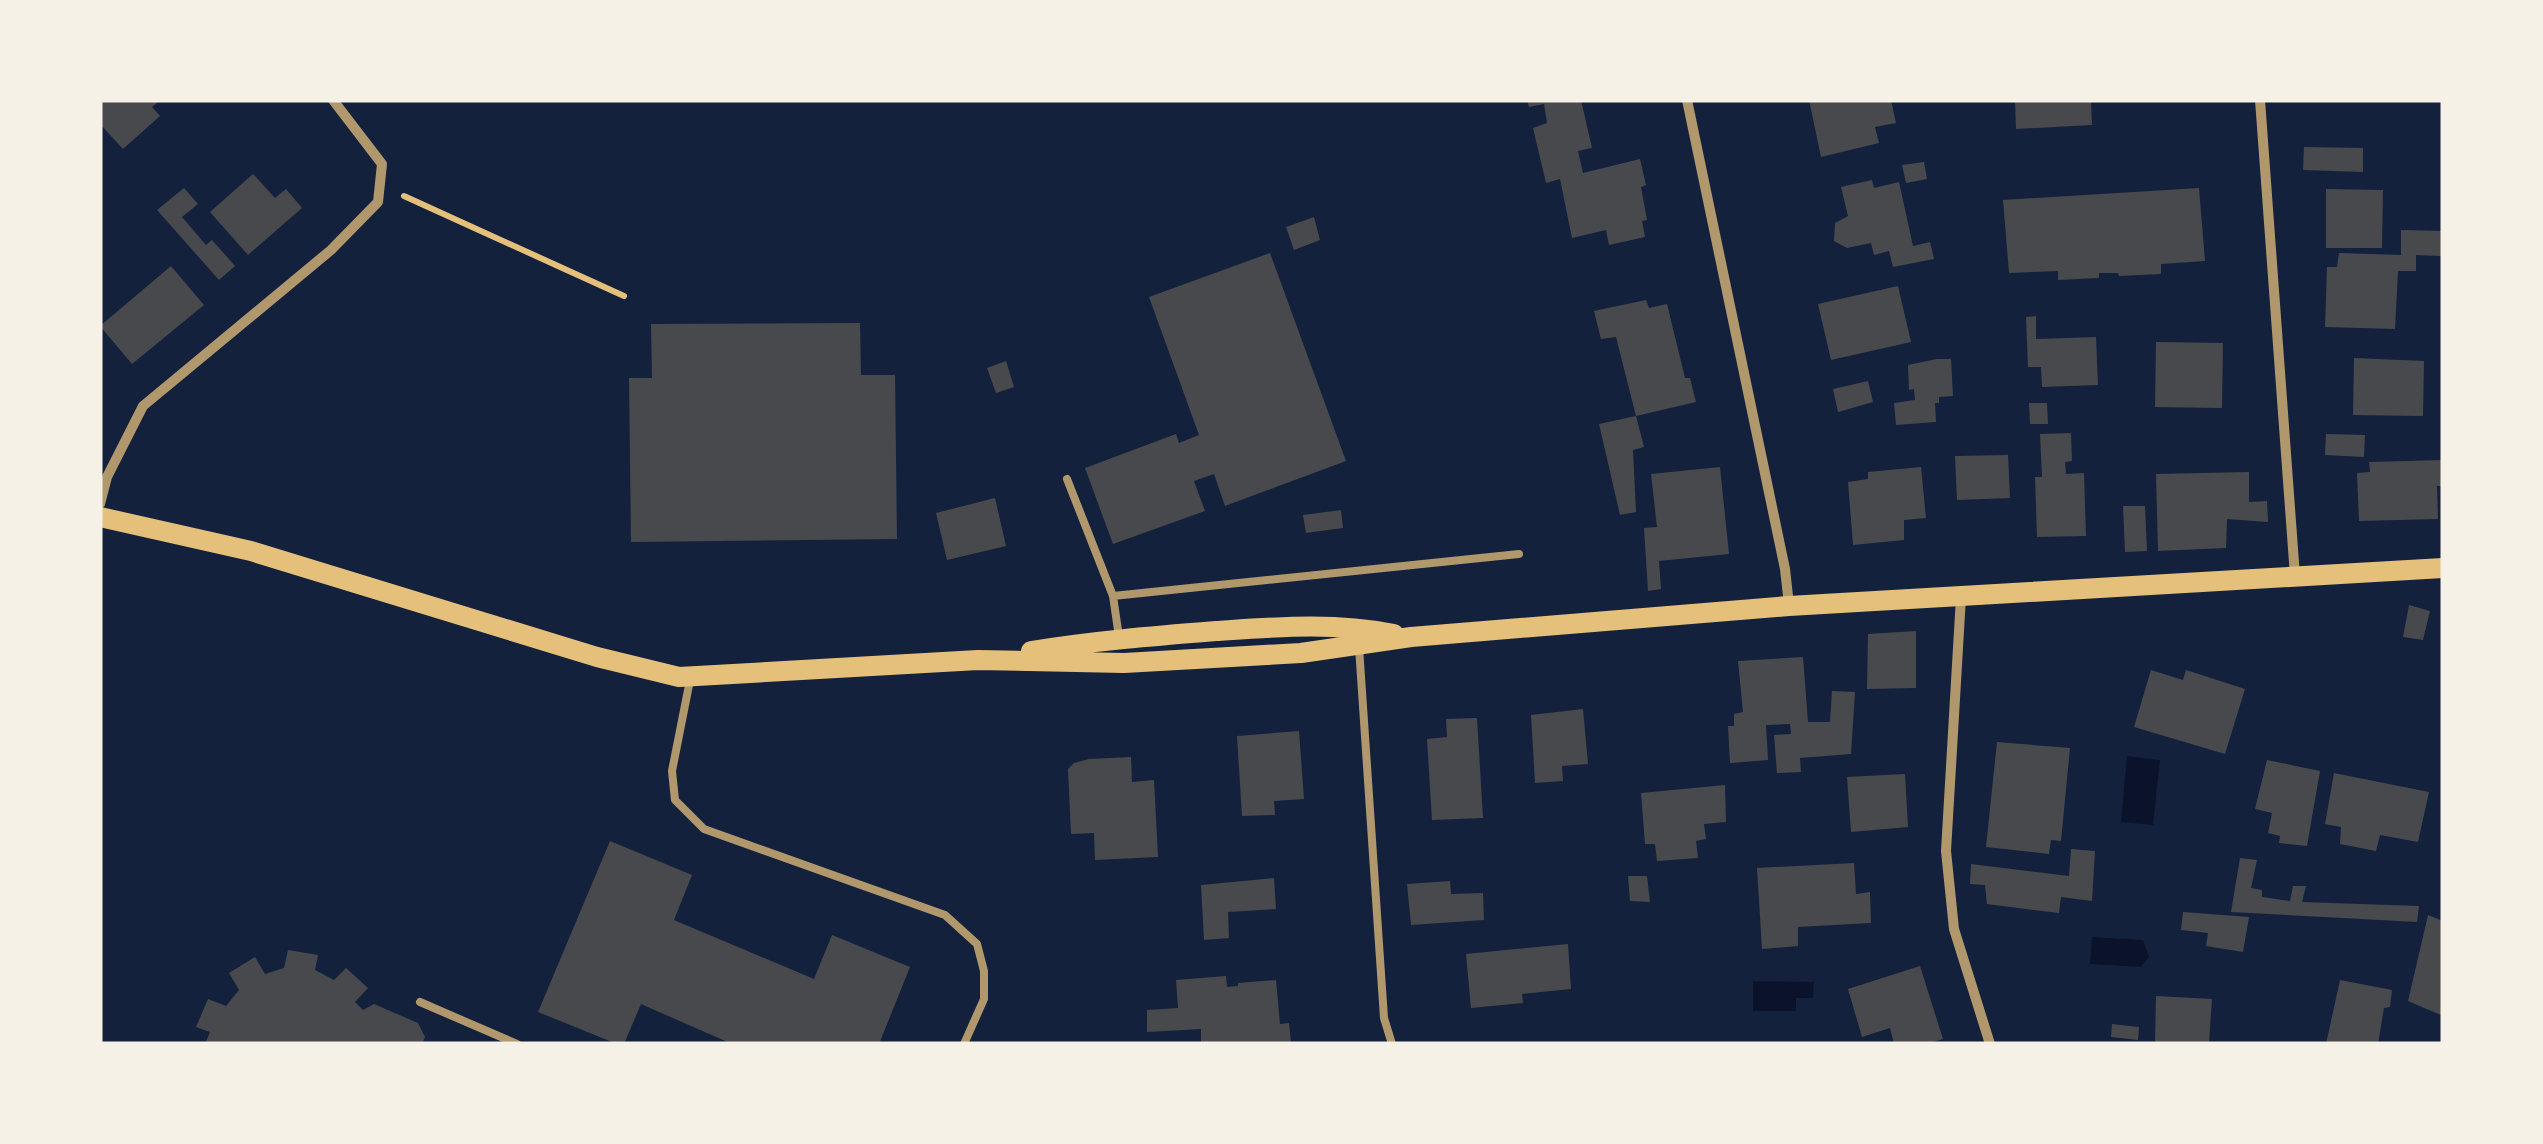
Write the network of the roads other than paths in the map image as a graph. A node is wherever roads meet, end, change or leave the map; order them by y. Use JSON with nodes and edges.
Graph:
{"nodes":[{"id":1,"x":333,"y":100,"type":"edge"},
{"id":2,"x":1687,"y":100,"type":"edge"},
{"id":3,"x":2260,"y":100,"type":"edge"},
{"id":4,"x":1067,"y":479,"type":"dead end"},
{"id":5,"x":100,"y":504,"type":"edge"},
{"id":6,"x":100,"y":517,"type":"edge"},
{"id":7,"x":1519,"y":554,"type":"dead end"},
{"id":8,"x":2443,"y":568,"type":"edge"},
{"id":9,"x":2296,"y":577,"type":"junction"},
{"id":10,"x":1114,"y":596,"type":"junction"},
{"id":11,"x":1961,"y":597,"type":"junction"},
{"id":12,"x":1790,"y":606,"type":"junction"},
{"id":13,"x":1359,"y":636,"type":"junction"},
{"id":14,"x":1119,"y":637,"type":"junction"},
{"id":15,"x":978,"y":660,"type":"junction"},
{"id":16,"x":690,"y":676,"type":"junction"},
{"id":17,"x":420,"y":1002,"type":"dead end"},
{"id":18,"x":516,"y":1044,"type":"edge"},
{"id":19,"x":964,"y":1044,"type":"edge"},
{"id":20,"x":1392,"y":1044,"type":"edge"},
{"id":21,"x":1990,"y":1044,"type":"edge"}],
"edges":[{"from":1,"to":5,"type":"street"},
{"from":2,"to":12,"type":"street"},
{"from":3,"to":9,"type":"street"},
{"from":4,"to":10,"type":"lane"},
{"from":6,"to":16,"type":"main road"},
{"from":7,"to":10,"type":"lane"},
{"from":8,"to":9,"type":"main road"},
{"from":9,"to":11,"type":"main road"},
{"from":10,"to":14,"type":"lane"},
{"from":11,"to":12,"type":"main road"},
{"from":11,"to":21,"type":"street"},
{"from":12,"to":13,"type":"main road"},
{"from":13,"to":14,"type":"main road"},
{"from":13,"to":15,"type":"main road"},
{"from":13,"to":20,"type":"lane"},
{"from":14,"to":15,"type":"main road"},
{"from":15,"to":16,"type":"main road"},
{"from":16,"to":19,"type":"lane"},
{"from":17,"to":18,"type":"lane"}]}
